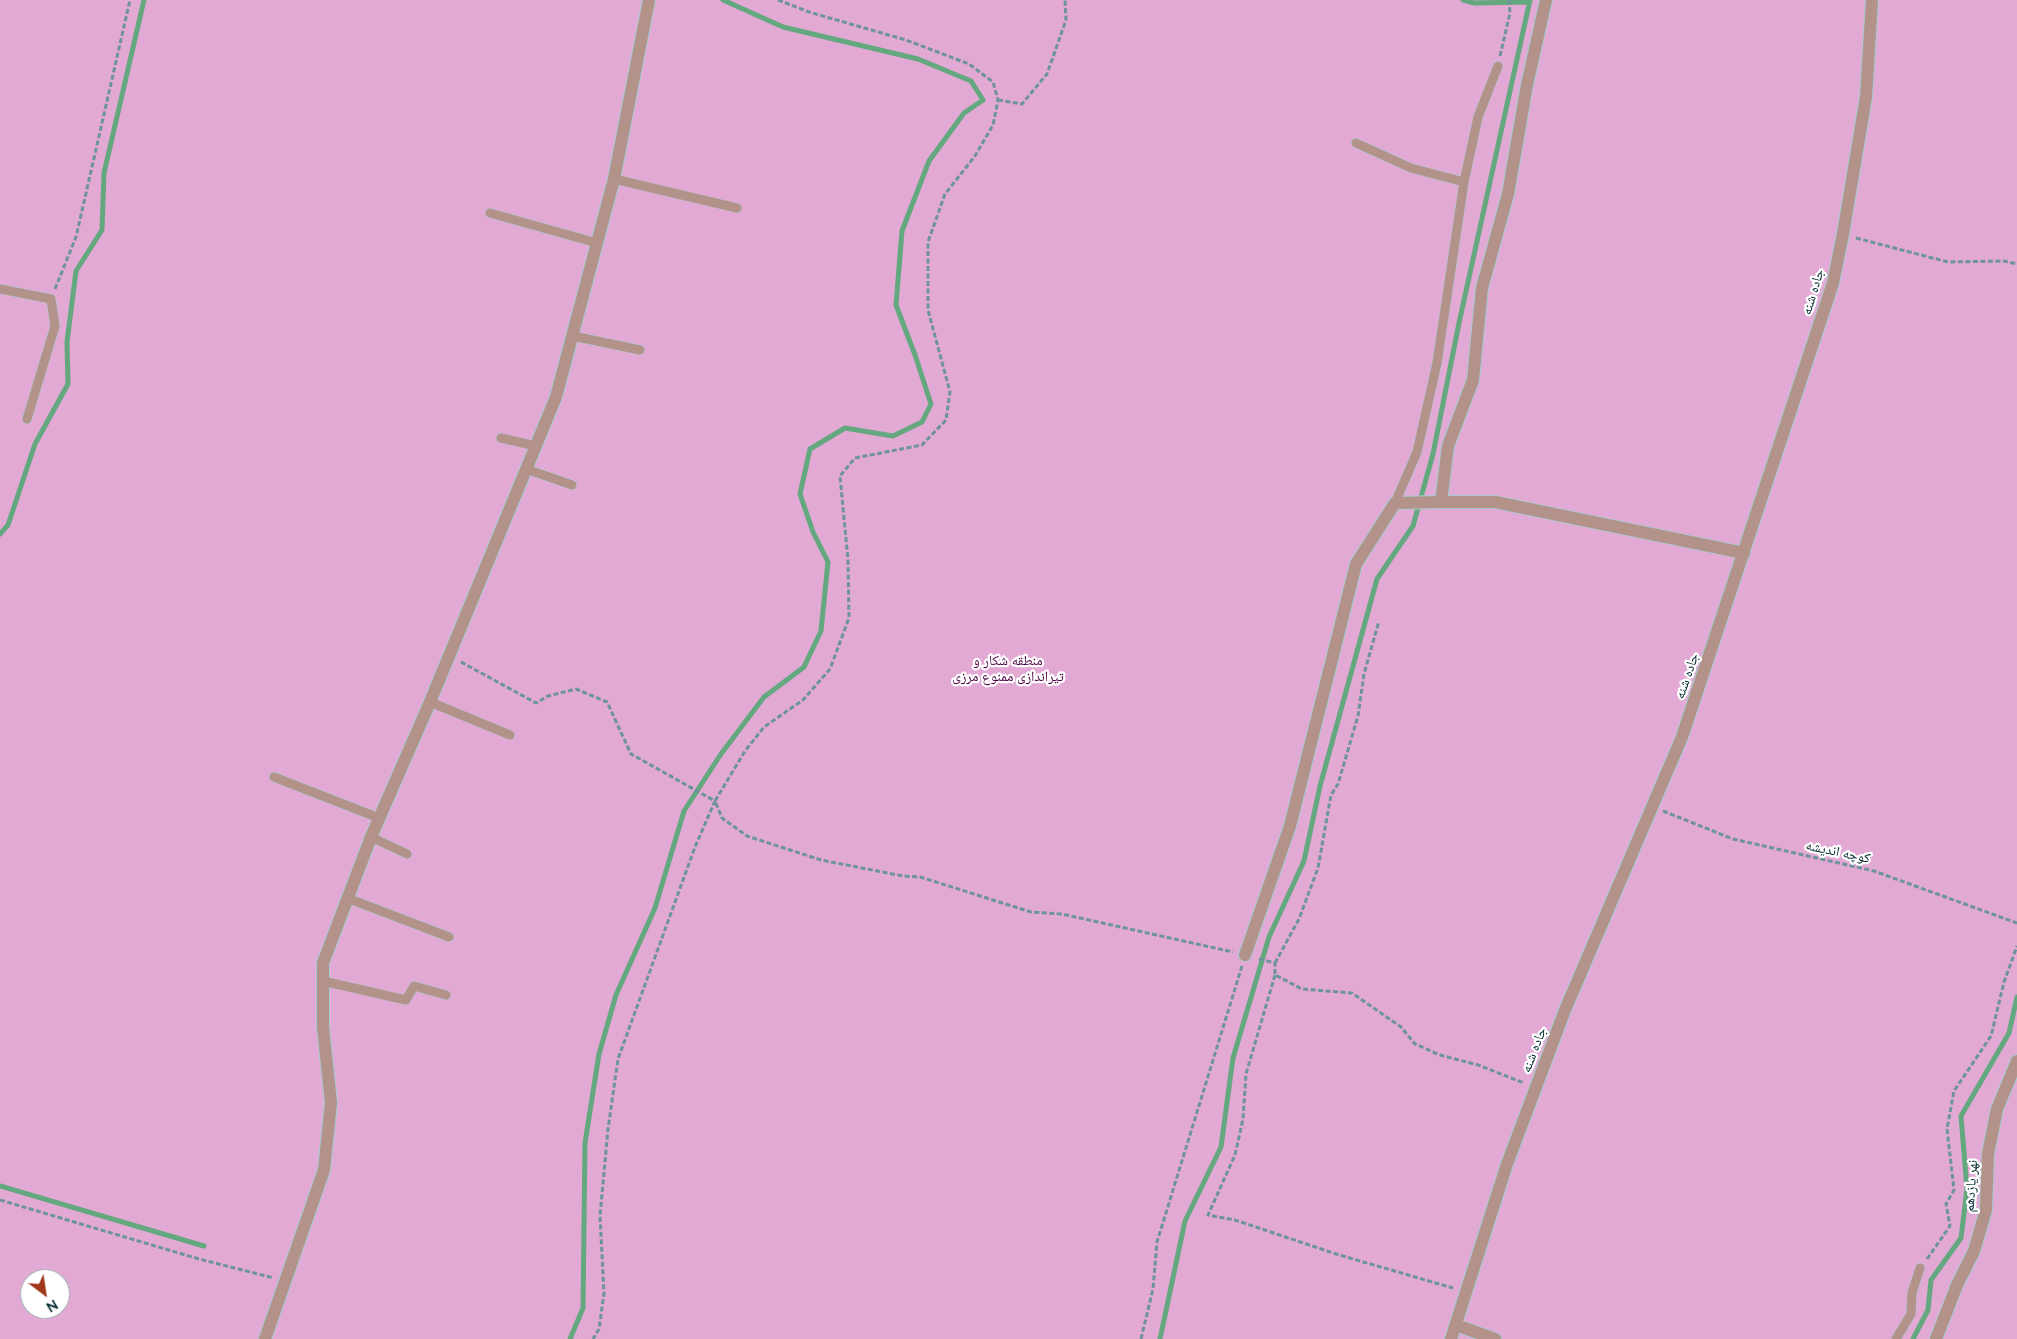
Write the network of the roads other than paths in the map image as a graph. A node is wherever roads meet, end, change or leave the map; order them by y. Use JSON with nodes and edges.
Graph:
{"nodes":[{"id":1,"x":649,"y":0,"type":"edge"},
{"id":2,"x":1546,"y":0,"type":"edge"},
{"id":3,"x":1872,"y":0,"type":"edge"},
{"id":4,"x":1498,"y":66,"type":"road end"},
{"id":5,"x":1356,"y":143,"type":"dead end"},
{"id":6,"x":614,"y":179,"type":"junction"},
{"id":7,"x":1464,"y":182,"type":"junction"},
{"id":8,"x":738,"y":208,"type":"dead end"},
{"id":9,"x":490,"y":213,"type":"dead end"},
{"id":10,"x":597,"y":243,"type":"junction"},
{"id":11,"x":0,"y":289,"type":"edge"},
{"id":12,"x":573,"y":336,"type":"junction"},
{"id":13,"x":640,"y":350,"type":"dead end"},
{"id":14,"x":27,"y":419,"type":"dead end"},
{"id":15,"x":501,"y":438,"type":"dead end"},
{"id":16,"x":536,"y":446,"type":"junction"},
{"id":17,"x":526,"y":470,"type":"junction"},
{"id":18,"x":572,"y":485,"type":"dead end"},
{"id":19,"x":1436,"y":502,"type":"junction"},
{"id":20,"x":1395,"y":503,"type":"junction"},
{"id":21,"x":1744,"y":553,"type":"junction"},
{"id":22,"x":430,"y":702,"type":"junction"},
{"id":23,"x":510,"y":734,"type":"dead end"},
{"id":24,"x":274,"y":777,"type":"dead end"},
{"id":25,"x":379,"y":818,"type":"junction"},
{"id":26,"x":370,"y":837,"type":"junction"},
{"id":27,"x":408,"y":854,"type":"dead end"},
{"id":28,"x":347,"y":898,"type":"junction"},
{"id":29,"x":449,"y":937,"type":"dead end"},
{"id":30,"x":1249,"y":956,"type":"road end"},
{"id":31,"x":323,"y":981,"type":"junction"},
{"id":32,"x":446,"y":995,"type":"dead end"},
{"id":33,"x":2017,"y":1061,"type":"edge"},
{"id":34,"x":1920,"y":1268,"type":"road end"},
{"id":35,"x":1456,"y":1325,"type":"junction"},
{"id":36,"x":265,"y":1339,"type":"edge"},
{"id":37,"x":1451,"y":1339,"type":"edge"},
{"id":38,"x":1495,"y":1339,"type":"edge"},
{"id":39,"x":1896,"y":1339,"type":"edge"},
{"id":40,"x":1936,"y":1339,"type":"edge"}],
"edges":[{"from":1,"to":6,"type":"street"},
{"from":2,"to":19,"type":"street"},
{"from":3,"to":21,"type":"street","name":"جاده شنه"},
{"from":4,"to":7,"type":"lane"},
{"from":5,"to":7,"type":"lane"},
{"from":6,"to":8,"type":"lane"},
{"from":6,"to":10,"type":"street"},
{"from":7,"to":20,"type":"lane"},
{"from":9,"to":10,"type":"lane"},
{"from":10,"to":12,"type":"street"},
{"from":11,"to":14,"type":"lane"},
{"from":12,"to":13,"type":"lane"},
{"from":12,"to":16,"type":"street"},
{"from":15,"to":16,"type":"lane"},
{"from":16,"to":17,"type":"street"},
{"from":17,"to":18,"type":"lane"},
{"from":17,"to":22,"type":"street"},
{"from":19,"to":20,"type":"street"},
{"from":19,"to":21,"type":"street"},
{"from":20,"to":30,"type":"street"},
{"from":21,"to":35,"type":"street","name":"جاده شنه"},
{"from":22,"to":23,"type":"lane"},
{"from":22,"to":25,"type":"street"},
{"from":24,"to":25,"type":"lane"},
{"from":25,"to":26,"type":"street"},
{"from":26,"to":27,"type":"lane"},
{"from":26,"to":28,"type":"street"},
{"from":28,"to":29,"type":"lane"},
{"from":28,"to":31,"type":"street"},
{"from":31,"to":32,"type":"lane"},
{"from":31,"to":36,"type":"street"},
{"from":33,"to":40,"type":"street","name":"نهر یازدهم"},
{"from":34,"to":39,"type":"lane"},
{"from":35,"to":37,"type":"street","name":"جاده شنه"},
{"from":35,"to":38,"type":"street"}]}
